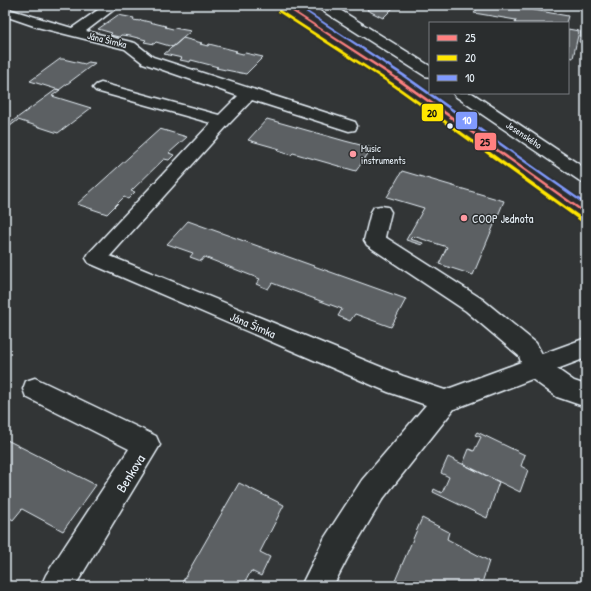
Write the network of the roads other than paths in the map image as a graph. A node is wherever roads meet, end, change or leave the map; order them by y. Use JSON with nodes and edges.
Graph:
{"nodes":[{"id":1,"x":114,"y":5,"type":"edge"},
{"id":2,"x":283,"y":5,"type":"edge"},
{"id":3,"x":323,"y":5,"type":"edge"},
{"id":4,"x":5,"y":12,"type":"edge"},
{"id":5,"x":75,"y":32,"type":"junction"},
{"id":6,"x":429,"y":72,"type":"edge"},
{"id":7,"x":101,"y":88,"type":"dead end"},
{"id":8,"x":249,"y":94,"type":"junction"},
{"id":9,"x":462,"y":94,"type":"edge"},
{"id":10,"x":222,"y":121,"type":"junction"},
{"id":11,"x":349,"y":126,"type":"dead end"},
{"id":12,"x":586,"y":177,"type":"edge"},
{"id":13,"x":381,"y":212,"type":"dead end"},
{"id":14,"x":586,"y":214,"type":"edge"},
{"id":15,"x":586,"y":348,"type":"edge"},
{"id":16,"x":536,"y":368,"type":"junction"},
{"id":17,"x":34,"y":389,"type":"dead end"},
{"id":18,"x":586,"y":396,"type":"edge"},
{"id":19,"x":445,"y":401,"type":"junction"},
{"id":20,"x":57,"y":586,"type":"edge"},
{"id":21,"x":317,"y":586,"type":"edge"}],
"edges":[{"from":1,"to":5,"type":"street","name":"Jána Šimka"},
{"from":2,"to":14,"type":"street"},
{"from":3,"to":6,"type":"street"},
{"from":4,"to":5,"type":"street","name":"Jána Šimka"},
{"from":5,"to":8,"type":"street","name":"Jána Šimka"},
{"from":7,"to":10,"type":"street"},
{"from":8,"to":10,"type":"street","name":"Jána Šimka"},
{"from":8,"to":11,"type":"street","name":"Jána Šimka"},
{"from":9,"to":12,"type":"street","name":"Jesenského"},
{"from":10,"to":19,"type":"street","name":"Jána Šimka"},
{"from":13,"to":16,"type":"street"},
{"from":15,"to":16,"type":"street"},
{"from":16,"to":18,"type":"street"},
{"from":16,"to":19,"type":"street"},
{"from":17,"to":20,"type":"street","name":"Benkova"},
{"from":19,"to":21,"type":"street"}]}
